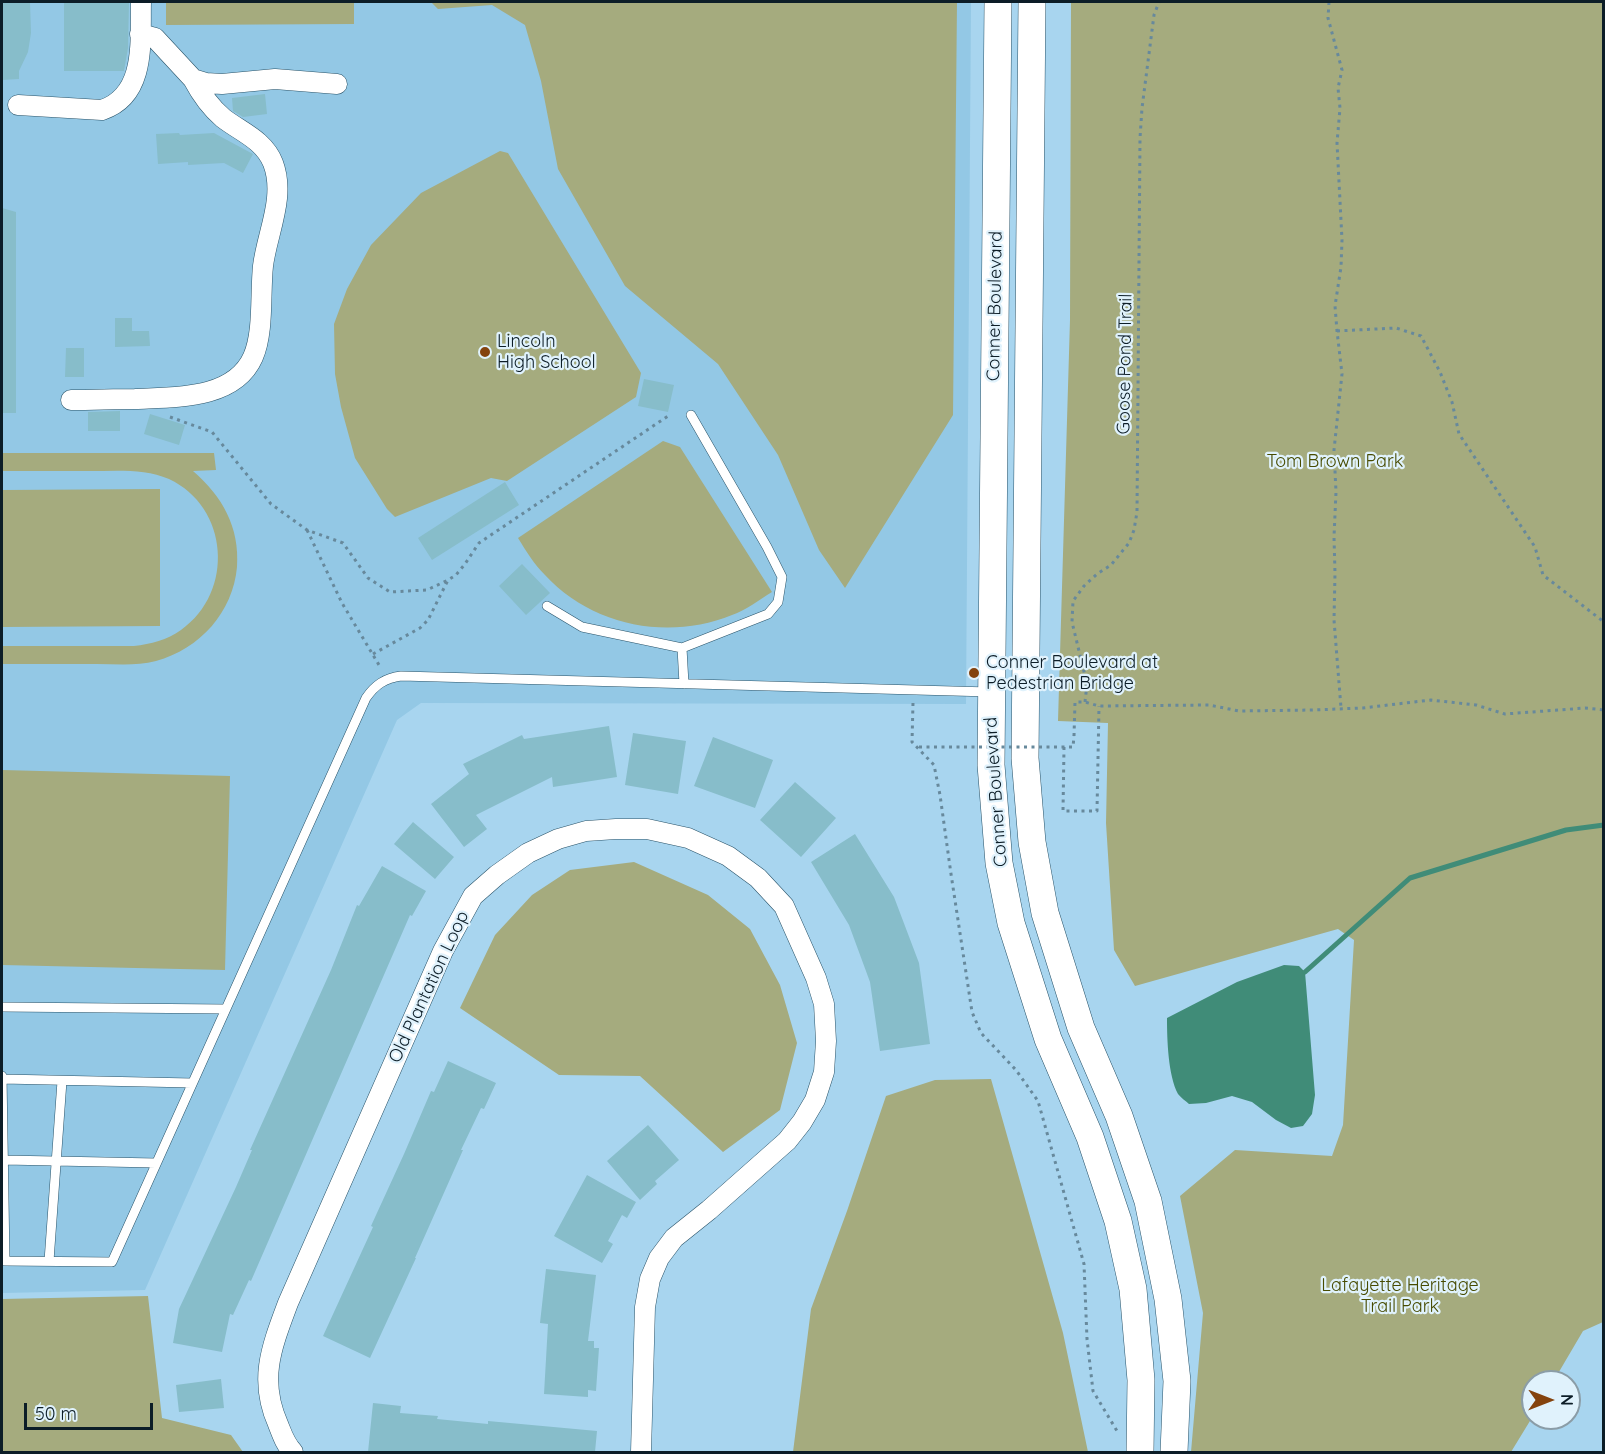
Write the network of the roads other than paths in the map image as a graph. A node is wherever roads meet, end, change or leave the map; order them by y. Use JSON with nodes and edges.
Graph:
{"nodes":[{"id":1,"x":141,"y":2,"type":"edge"},
{"id":2,"x":998,"y":2,"type":"edge"},
{"id":3,"x":1032,"y":2,"type":"edge"},
{"id":4,"x":140,"y":34,"type":"junction"},
{"id":5,"x":193,"y":78,"type":"junction"},
{"id":6,"x":337,"y":84,"type":"dead end"},
{"id":7,"x":18,"y":105,"type":"dead end"},
{"id":8,"x":71,"y":400,"type":"dead end"},
{"id":9,"x":691,"y":415,"type":"dead end"},
{"id":10,"x":547,"y":606,"type":"dead end"},
{"id":11,"x":682,"y":648,"type":"junction"},
{"id":12,"x":684,"y":684,"type":"junction"},
{"id":13,"x":1025,"y":691,"type":"junction"},
{"id":14,"x":991,"y":692,"type":"junction"},
{"id":15,"x":2,"y":1007,"type":"edge"},
{"id":16,"x":225,"y":1009,"type":"junction"},
{"id":17,"x":2,"y":1078,"type":"edge"},
{"id":18,"x":62,"y":1081,"type":"junction"},
{"id":19,"x":192,"y":1083,"type":"junction"},
{"id":20,"x":3,"y":1160,"type":"junction"},
{"id":21,"x":56,"y":1161,"type":"junction"},
{"id":22,"x":156,"y":1163,"type":"junction"},
{"id":23,"x":49,"y":1261,"type":"junction"},
{"id":24,"x":293,"y":1452,"type":"edge"},
{"id":25,"x":641,"y":1452,"type":"edge"},
{"id":26,"x":1140,"y":1452,"type":"edge"},
{"id":27,"x":1174,"y":1452,"type":"edge"}],
"edges":[{"from":1,"to":4,"type":"street"},
{"from":2,"to":14,"type":"main road","name":"Conner Boulevard"},
{"from":3,"to":13,"type":"main road","name":"Conner Boulevard"},
{"from":4,"to":5,"type":"street"},
{"from":4,"to":7,"type":"street"},
{"from":5,"to":6,"type":"street"},
{"from":5,"to":8,"type":"street"},
{"from":9,"to":11,"type":"lane"},
{"from":10,"to":11,"type":"lane"},
{"from":11,"to":12,"type":"lane"},
{"from":12,"to":14,"type":"lane"},
{"from":12,"to":16,"type":"lane"},
{"from":13,"to":14,"type":"main road"},
{"from":13,"to":27,"type":"main road","name":"Conner Boulevard"},
{"from":14,"to":26,"type":"main road","name":"Conner Boulevard"},
{"from":15,"to":16,"type":"lane"},
{"from":16,"to":19,"type":"lane"},
{"from":17,"to":18,"type":"lane"},
{"from":17,"to":20,"type":"lane"},
{"from":18,"to":19,"type":"lane"},
{"from":18,"to":21,"type":"lane"},
{"from":19,"to":22,"type":"lane"},
{"from":20,"to":21,"type":"lane"},
{"from":20,"to":23,"type":"lane"},
{"from":21,"to":22,"type":"lane"},
{"from":21,"to":23,"type":"lane"},
{"from":22,"to":23,"type":"lane"},
{"from":24,"to":25,"type":"street","name":"Old Plantation Loop"}]}
